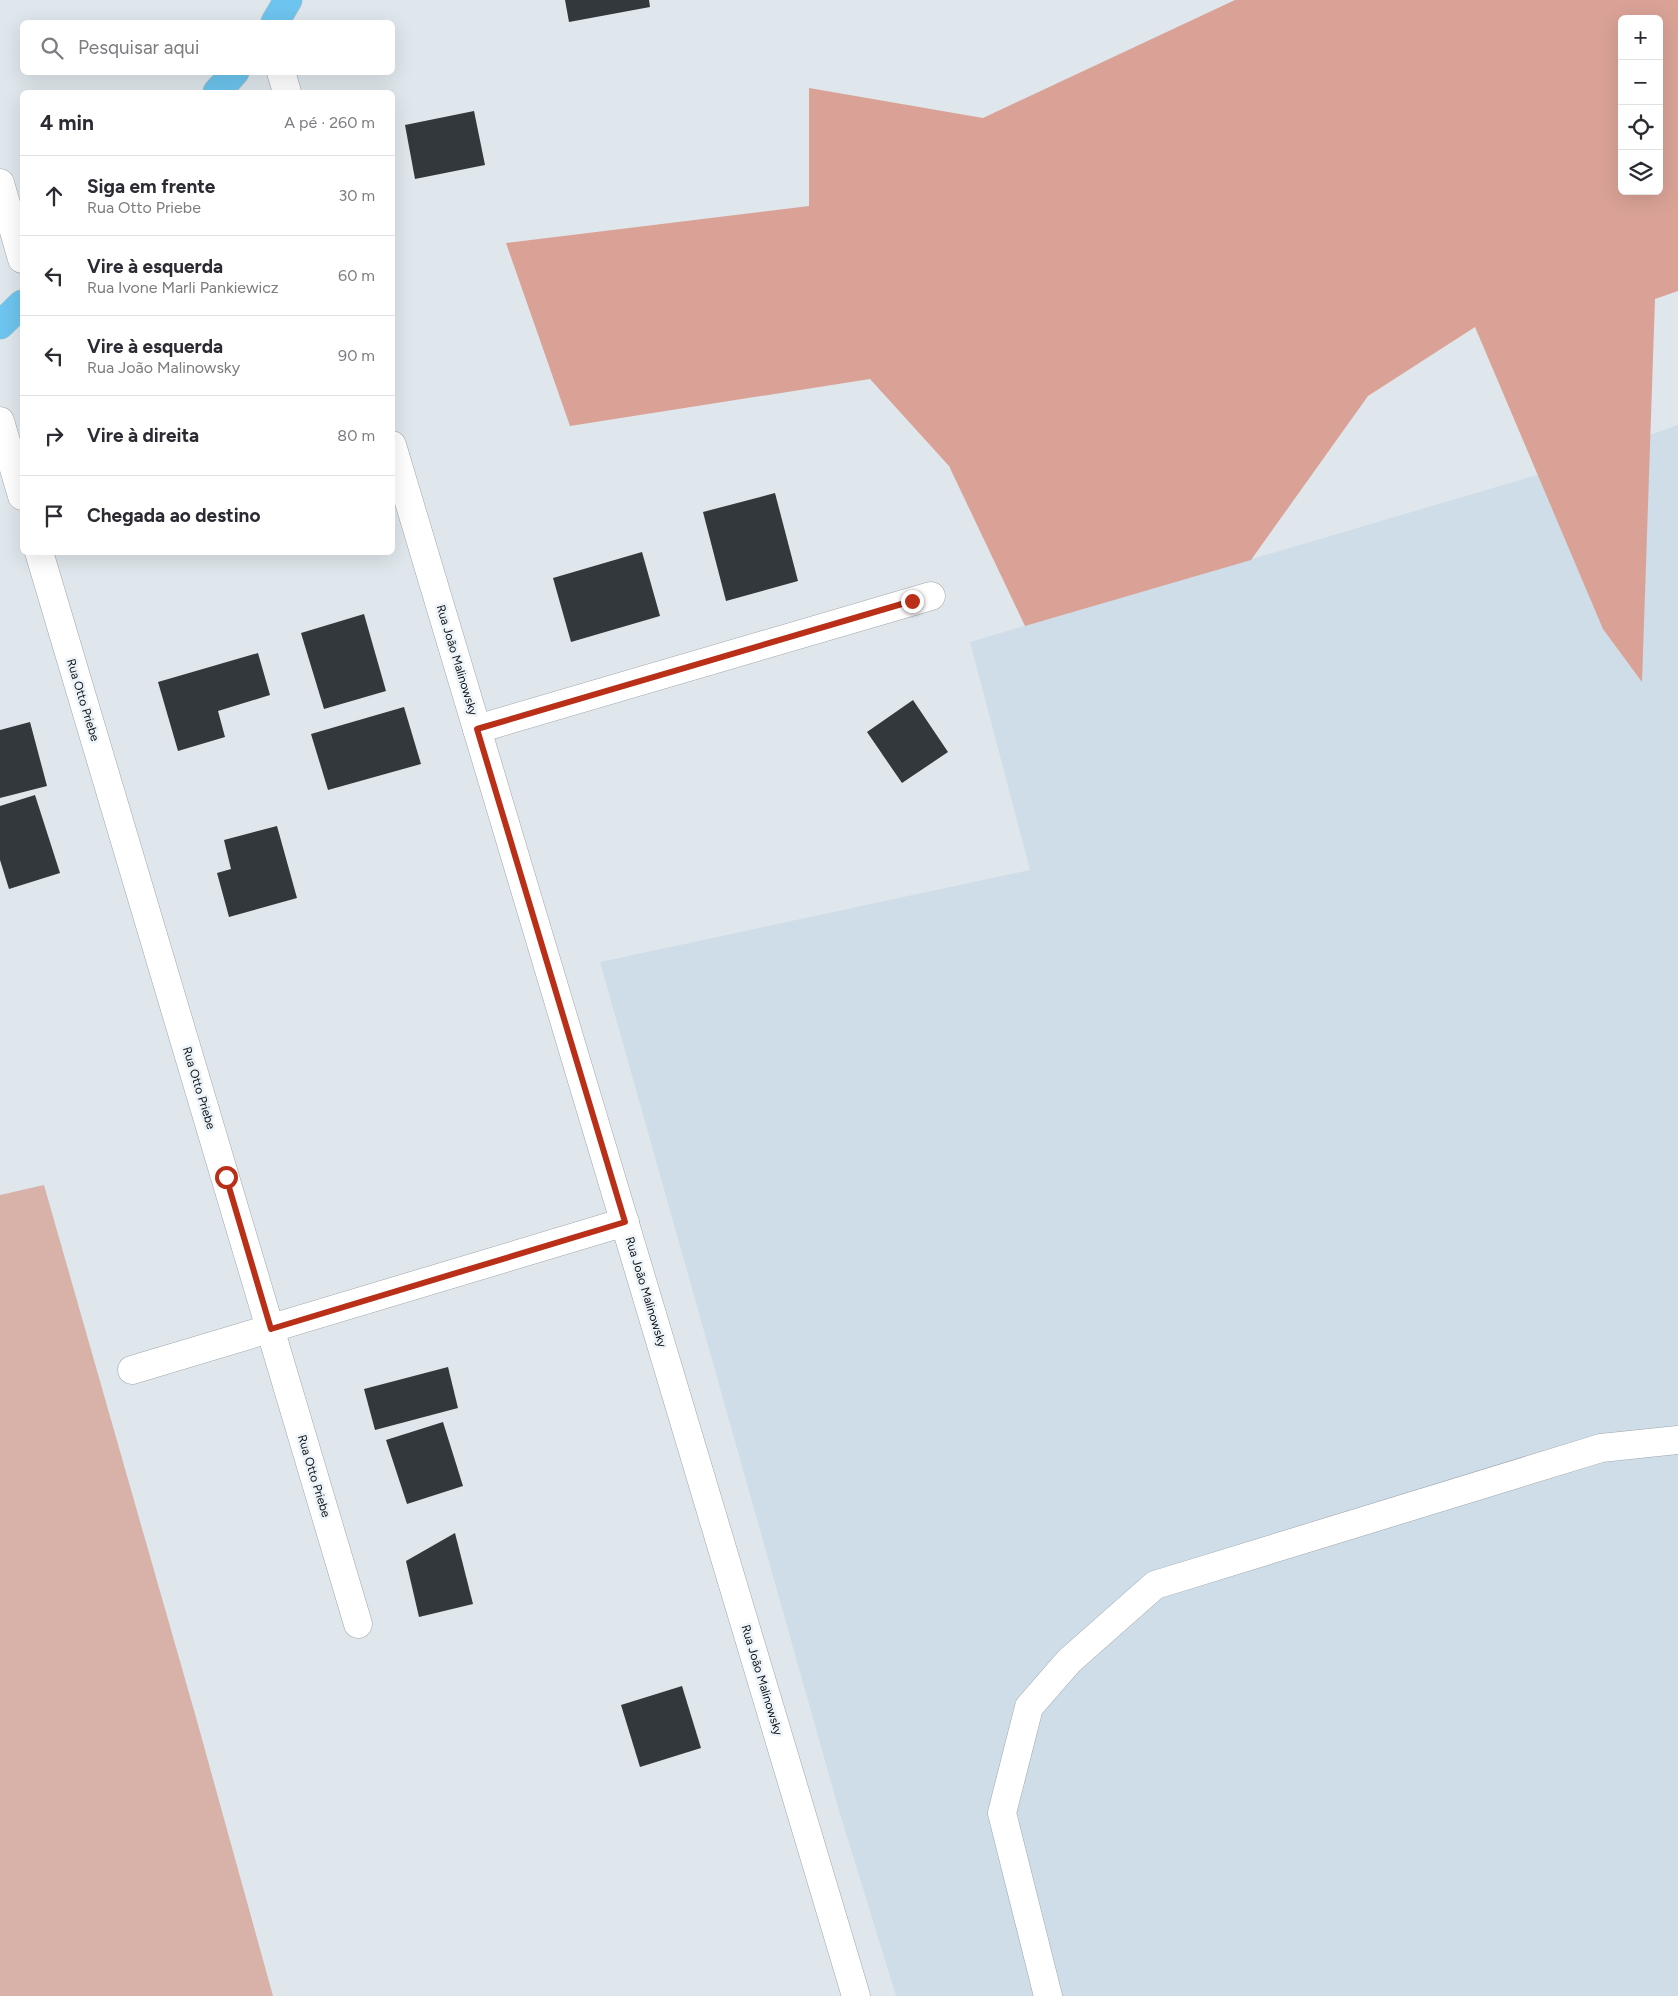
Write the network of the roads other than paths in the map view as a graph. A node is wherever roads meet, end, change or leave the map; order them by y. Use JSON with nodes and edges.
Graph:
{"nodes":[{"id":1,"x":288,"y":0,"type":"edge"},
{"id":2,"x":276,"y":20,"type":"edge"},
{"id":3,"x":232,"y":75,"type":"edge"},
{"id":4,"x":282,"y":75,"type":"edge"},
{"id":5,"x":220,"y":90,"type":"edge"},
{"id":6,"x":286,"y":90,"type":"edge"},
{"id":7,"x":0,"y":183,"type":"edge"},
{"id":8,"x":20,"y":252,"type":"edge"},
{"id":9,"x":20,"y":306,"type":"edge"},
{"id":10,"x":0,"y":325,"type":"edge"},
{"id":11,"x":0,"y":421,"type":"edge"},
{"id":12,"x":395,"y":455,"type":"edge"},
{"id":13,"x":20,"y":489,"type":"edge"},
{"id":14,"x":40,"y":555,"type":"edge"},
{"id":15,"x":931,"y":596,"type":"dead end"},
{"id":16,"x":477,"y":729,"type":"junction"},
{"id":17,"x":625,"y":1222,"type":"junction"},
{"id":18,"x":271,"y":1329,"type":"junction"},
{"id":19,"x":132,"y":1370,"type":"dead end"},
{"id":20,"x":1678,"y":1440,"type":"edge"},
{"id":21,"x":358,"y":1624,"type":"dead end"},
{"id":22,"x":856,"y":1996,"type":"edge"},
{"id":23,"x":1048,"y":1996,"type":"edge"}],
"edges":[{"from":1,"to":2,"type":"main road"},
{"from":3,"to":5,"type":"main road"},
{"from":4,"to":6,"type":"street"},
{"from":7,"to":8,"type":"street"},
{"from":9,"to":10,"type":"main road"},
{"from":11,"to":13,"type":"street"},
{"from":12,"to":16,"type":"street","name":"Rua João Malinowsky"},
{"from":14,"to":18,"type":"street","name":"Rua Otto Priebe"},
{"from":15,"to":16,"type":"street"},
{"from":16,"to":17,"type":"street","name":"Rua João Malinowsky"},
{"from":17,"to":18,"type":"street"},
{"from":17,"to":22,"type":"street","name":"Rua João Malinowsky"},
{"from":18,"to":19,"type":"street"},
{"from":18,"to":21,"type":"street","name":"Rua Otto Priebe"},
{"from":20,"to":23,"type":"street"}]}
